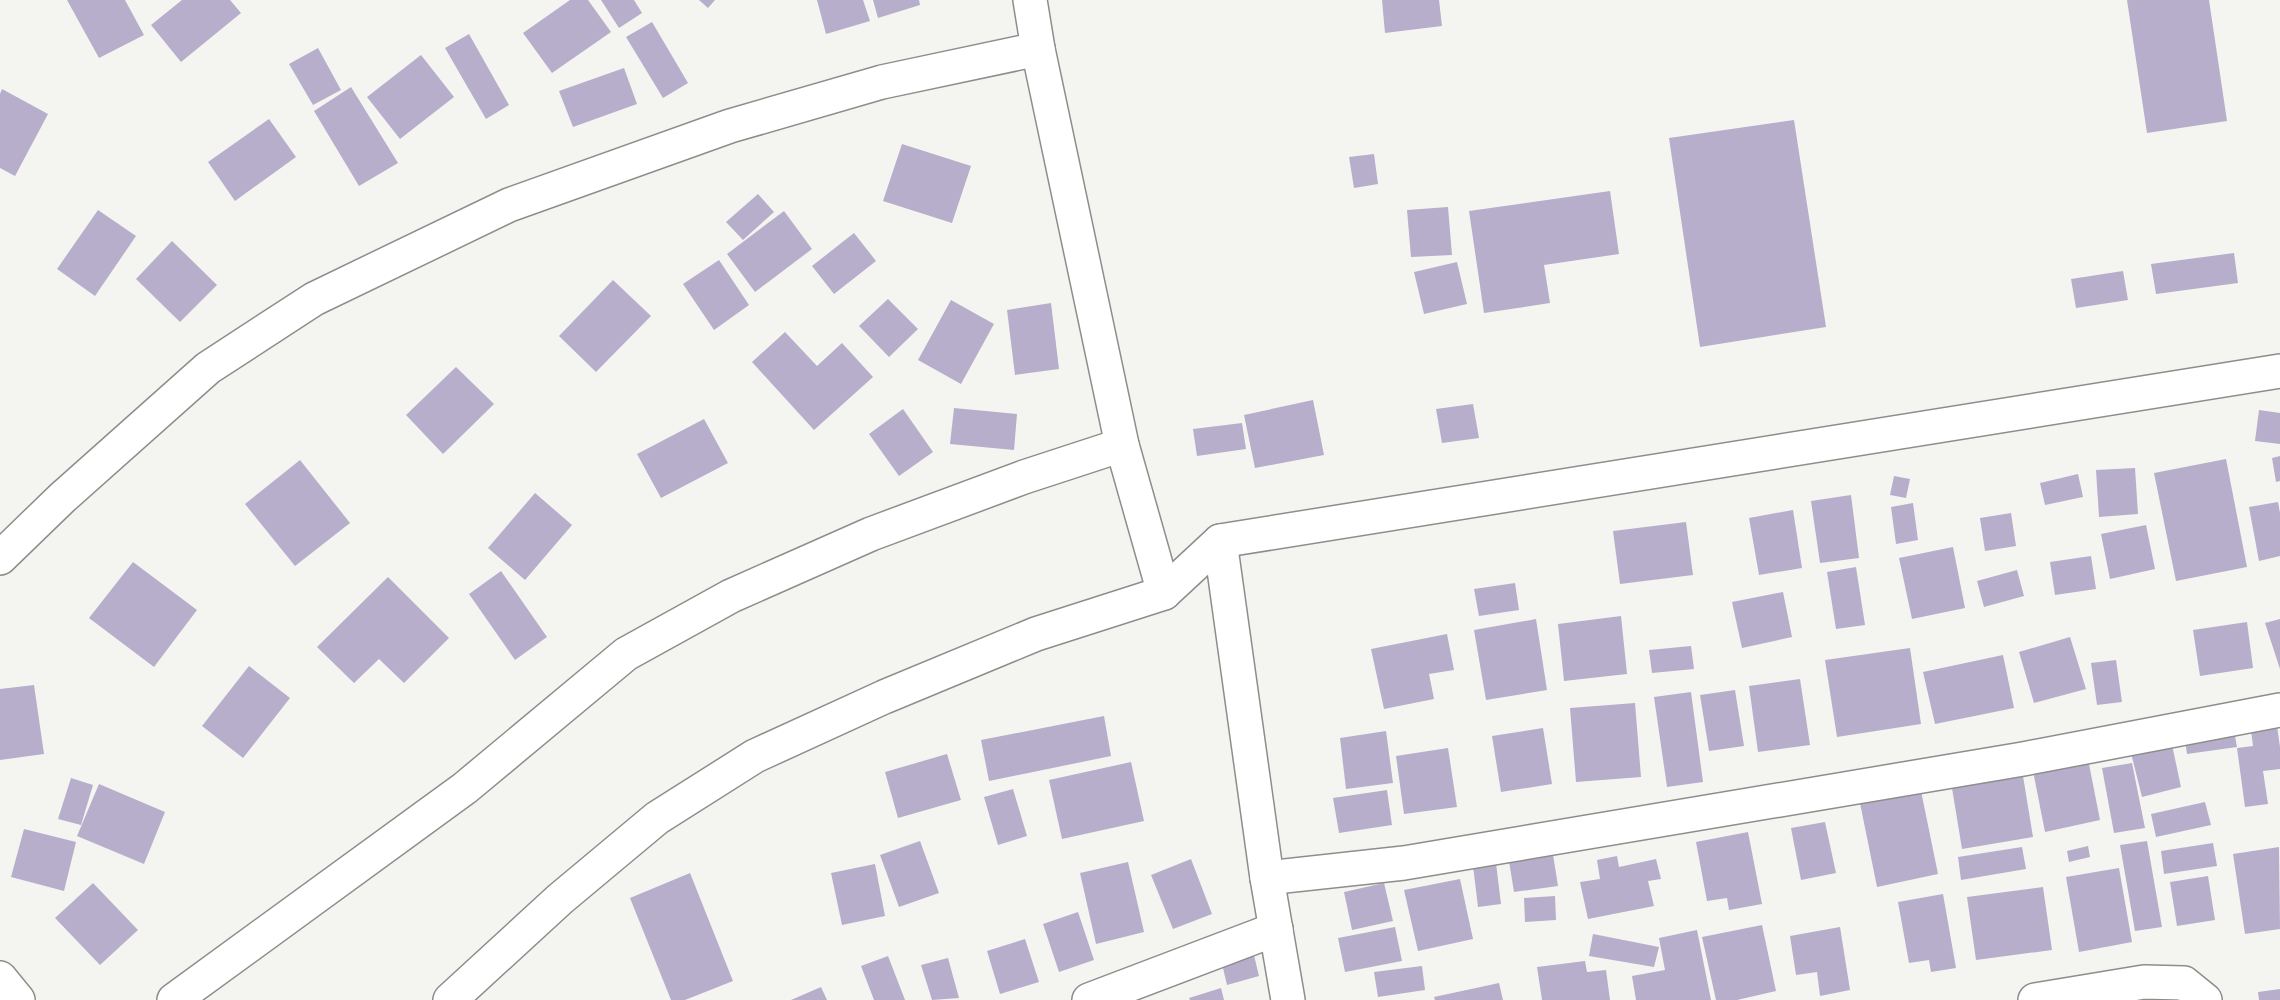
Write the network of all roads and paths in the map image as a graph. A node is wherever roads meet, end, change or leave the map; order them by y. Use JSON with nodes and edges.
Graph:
{"nodes":[{"id":1,"x":1030,"y":0,"type":"edge"},
{"id":2,"x":1038,"y":49,"type":"junction"},
{"id":3,"x":2280,"y":371,"type":"edge"},
{"id":4,"x":1122,"y":445,"type":"junction"},
{"id":5,"x":1220,"y":541,"type":"junction"},
{"id":6,"x":0,"y":558,"type":"edge"},
{"id":7,"x":1164,"y":593,"type":"junction"},
{"id":8,"x":2280,"y":710,"type":"edge"},
{"id":9,"x":1267,"y":878,"type":"junction"},
{"id":10,"x":1276,"y":929,"type":"junction"},
{"id":11,"x":0,"y":978,"type":"edge"},
{"id":12,"x":18,"y":1000,"type":"edge"},
{"id":13,"x":174,"y":1000,"type":"edge"},
{"id":14,"x":450,"y":1000,"type":"edge"},
{"id":15,"x":1089,"y":1000,"type":"edge"},
{"id":16,"x":1288,"y":1000,"type":"edge"},
{"id":17,"x":2035,"y":1000,"type":"edge"},
{"id":18,"x":2205,"y":1000,"type":"edge"}],
"edges":[{"from":1,"to":2,"type":"street"},
{"from":2,"to":4,"type":"street"},
{"from":2,"to":6,"type":"street"},
{"from":3,"to":5,"type":"street"},
{"from":4,"to":7,"type":"street"},
{"from":4,"to":13,"type":"street"},
{"from":5,"to":7,"type":"street"},
{"from":5,"to":9,"type":"street"},
{"from":7,"to":14,"type":"street"},
{"from":8,"to":9,"type":"street"},
{"from":9,"to":10,"type":"street"},
{"from":10,"to":15,"type":"street"},
{"from":10,"to":16,"type":"street"},
{"from":11,"to":12,"type":"street"},
{"from":17,"to":18,"type":"street"}]}
